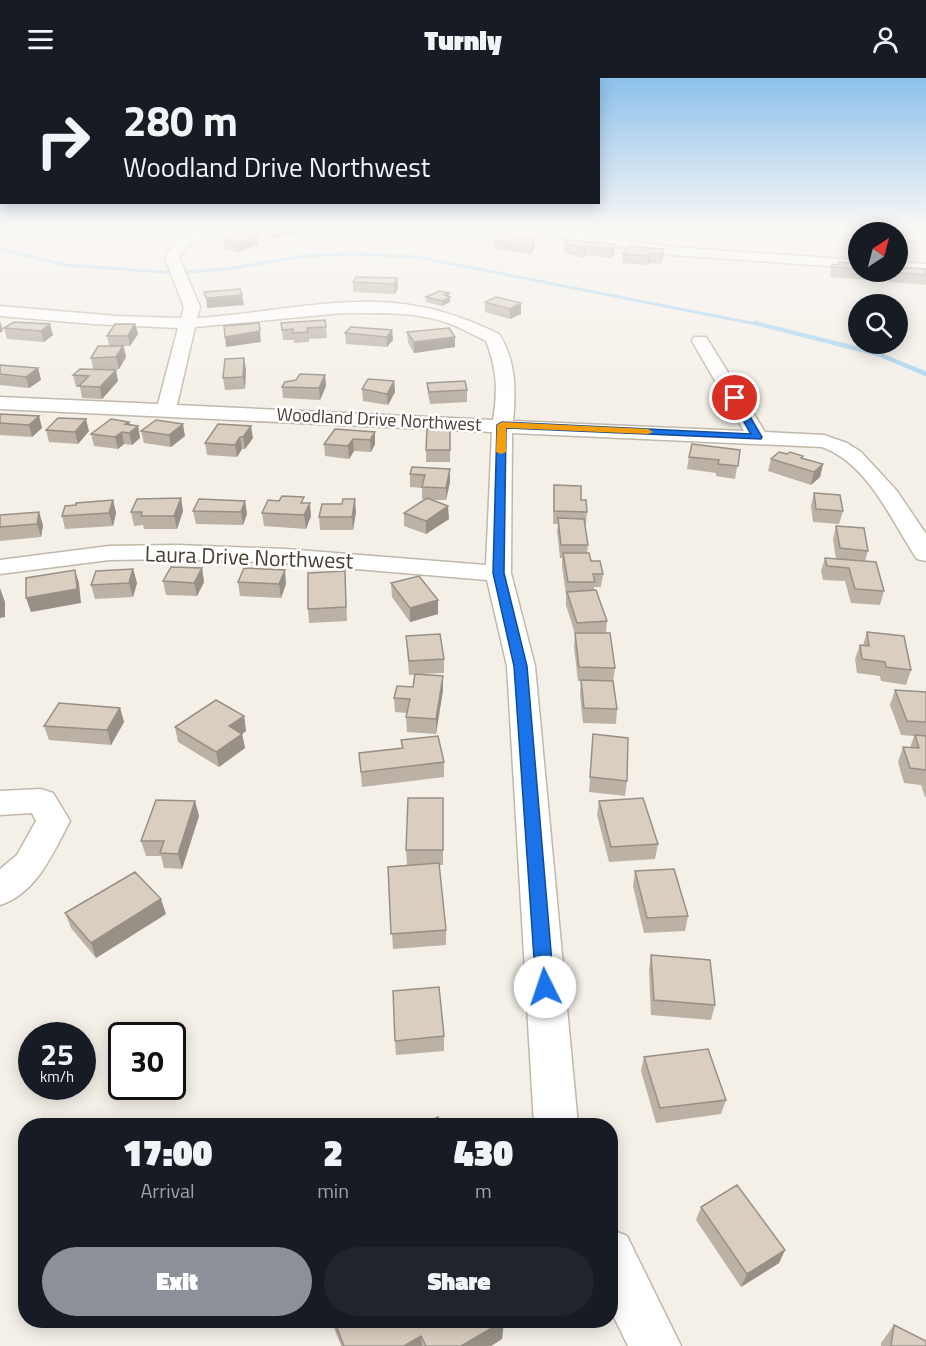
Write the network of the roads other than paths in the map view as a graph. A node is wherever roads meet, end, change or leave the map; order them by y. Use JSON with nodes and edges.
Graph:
{"nodes":[{"id":1,"x":184,"y":287,"type":"edge"},
{"id":2,"x":0,"y":311,"type":"edge"},
{"id":3,"x":188,"y":323,"type":"junction"},
{"id":4,"x":700,"y":341,"type":"dead end"},
{"id":5,"x":0,"y":403,"type":"edge"},
{"id":6,"x":166,"y":410,"type":"junction"},
{"id":7,"x":502,"y":425,"type":"junction"},
{"id":8,"x":758,"y":437,"type":"junction"},
{"id":9,"x":926,"y":554,"type":"edge"},
{"id":10,"x":0,"y":567,"type":"edge"},
{"id":11,"x":498,"y":573,"type":"junction"},
{"id":12,"x":0,"y":803,"type":"edge"},
{"id":13,"x":0,"y":891,"type":"edge"},
{"id":14,"x":555,"y":1118,"type":"edge"},
{"id":15,"x":618,"y":1270,"type":"edge"},
{"id":16,"x":655,"y":1346,"type":"edge"}],
"edges":[{"from":1,"to":3,"type":"street"},
{"from":2,"to":3,"type":"street"},
{"from":3,"to":6,"type":"street"},
{"from":3,"to":7,"type":"street"},
{"from":4,"to":8,"type":"street"},
{"from":5,"to":6,"type":"street","name":"Woodland Drive Northwest"},
{"from":6,"to":7,"type":"street","name":"Woodland Drive Northwest"},
{"from":7,"to":8,"type":"street","name":"Woodland Drive Northwest"},
{"from":7,"to":11,"type":"street"},
{"from":8,"to":9,"type":"street","name":"Woodland Drive Northwest"},
{"from":10,"to":11,"type":"street","name":"Laura Drive Northwest"},
{"from":11,"to":14,"type":"street"},
{"from":12,"to":13,"type":"street"},
{"from":15,"to":16,"type":"street"}]}
